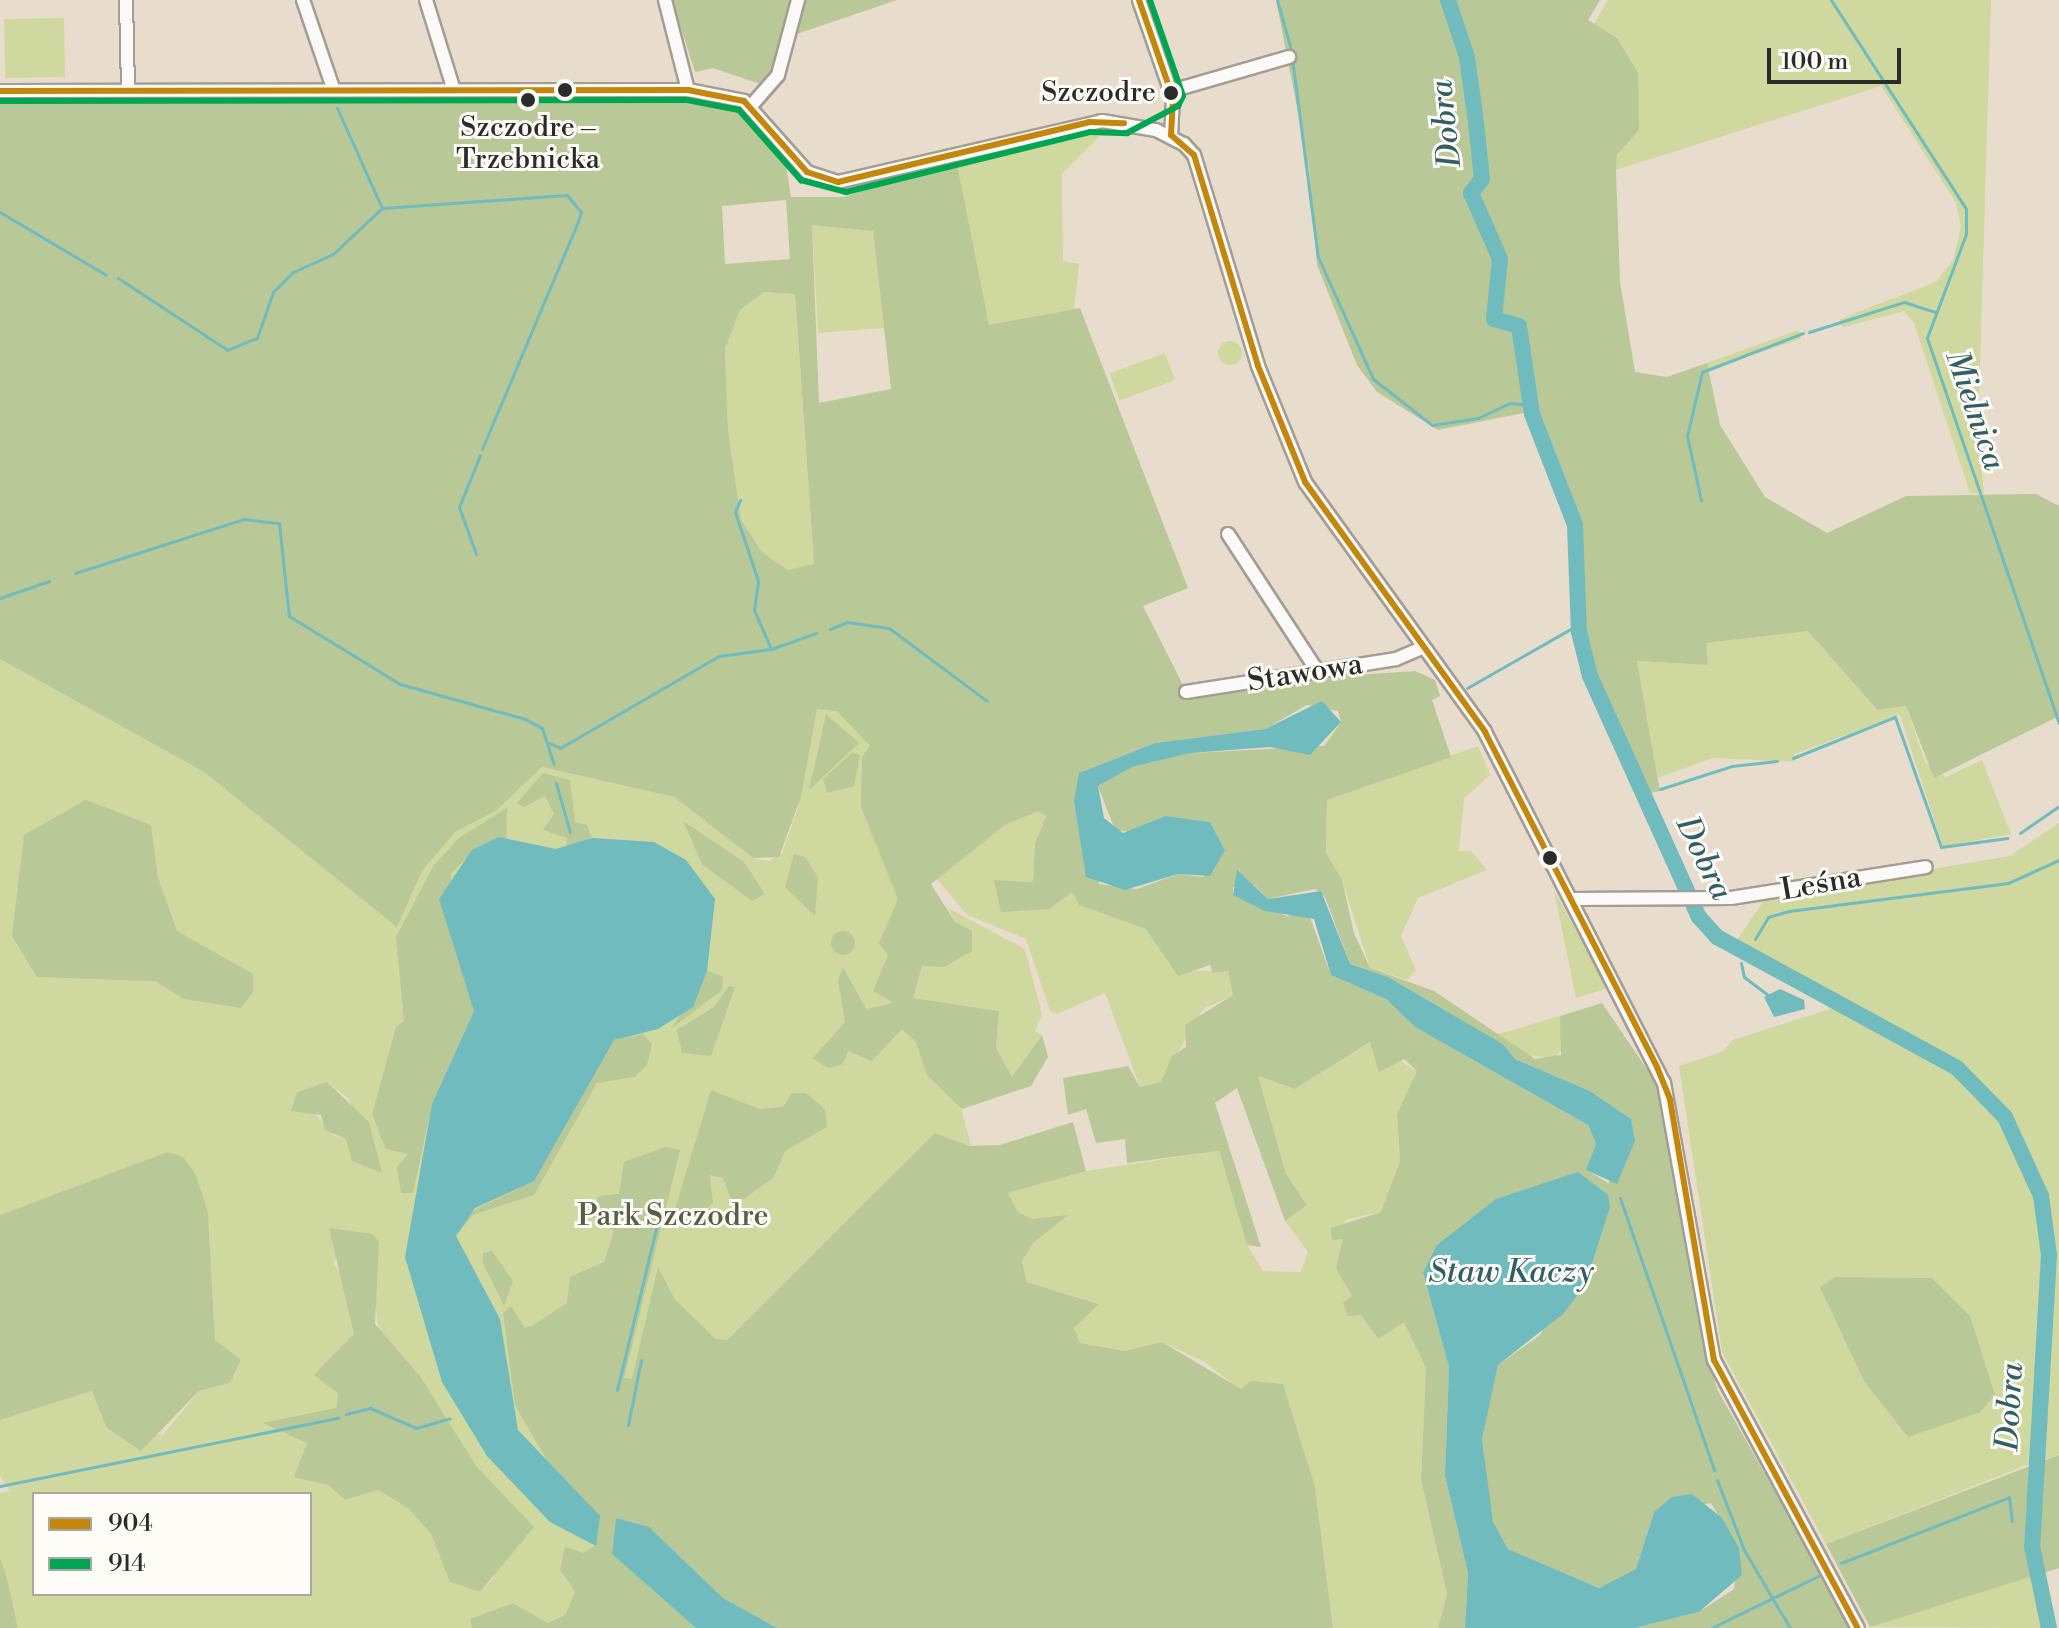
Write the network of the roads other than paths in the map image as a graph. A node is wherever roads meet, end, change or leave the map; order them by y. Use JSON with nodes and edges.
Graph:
{"nodes":[{"id":1,"x":126,"y":0,"type":"edge"},
{"id":2,"x":303,"y":0,"type":"edge"},
{"id":3,"x":426,"y":0,"type":"edge"},
{"id":4,"x":665,"y":0,"type":"edge"},
{"id":5,"x":798,"y":0,"type":"edge"},
{"id":6,"x":1139,"y":0,"type":"edge"},
{"id":7,"x":1289,"y":57,"type":"dead end"},
{"id":8,"x":453,"y":87,"type":"junction"},
{"id":9,"x":333,"y":88,"type":"junction"},
{"id":10,"x":128,"y":89,"type":"junction"},
{"id":11,"x":688,"y":90,"type":"junction"},
{"id":12,"x":0,"y":91,"type":"edge"},
{"id":13,"x":1171,"y":91,"type":"junction"},
{"id":14,"x":751,"y":106,"type":"junction"},
{"id":15,"x":1171,"y":135,"type":"junction"},
{"id":16,"x":1228,"y":534,"type":"dead end"},
{"id":17,"x":1424,"y":647,"type":"junction"},
{"id":18,"x":1316,"y":669,"type":"junction"},
{"id":19,"x":1186,"y":692,"type":"dead end"},
{"id":20,"x":1926,"y":867,"type":"dead end"},
{"id":21,"x":1571,"y":899,"type":"junction"},
{"id":22,"x":1858,"y":1628,"type":"edge"}],
"edges":[{"from":1,"to":10,"type":"street"},
{"from":2,"to":9,"type":"street"},
{"from":3,"to":8,"type":"street"},
{"from":4,"to":11,"type":"street"},
{"from":5,"to":14,"type":"street"},
{"from":6,"to":13,"type":"street"},
{"from":7,"to":13,"type":"street"},
{"from":8,"to":9,"type":"street"},
{"from":8,"to":11,"type":"street"},
{"from":9,"to":10,"type":"street"},
{"from":10,"to":12,"type":"street"},
{"from":11,"to":14,"type":"street"},
{"from":13,"to":15,"type":"street"},
{"from":14,"to":15,"type":"street"},
{"from":15,"to":17,"type":"street"},
{"from":16,"to":18,"type":"street"},
{"from":17,"to":18,"type":"street","name":"Stawowa"},
{"from":17,"to":21,"type":"street"},
{"from":18,"to":19,"type":"street","name":"Stawowa"},
{"from":20,"to":21,"type":"street","name":"Leśna"},
{"from":21,"to":22,"type":"street"}]}
